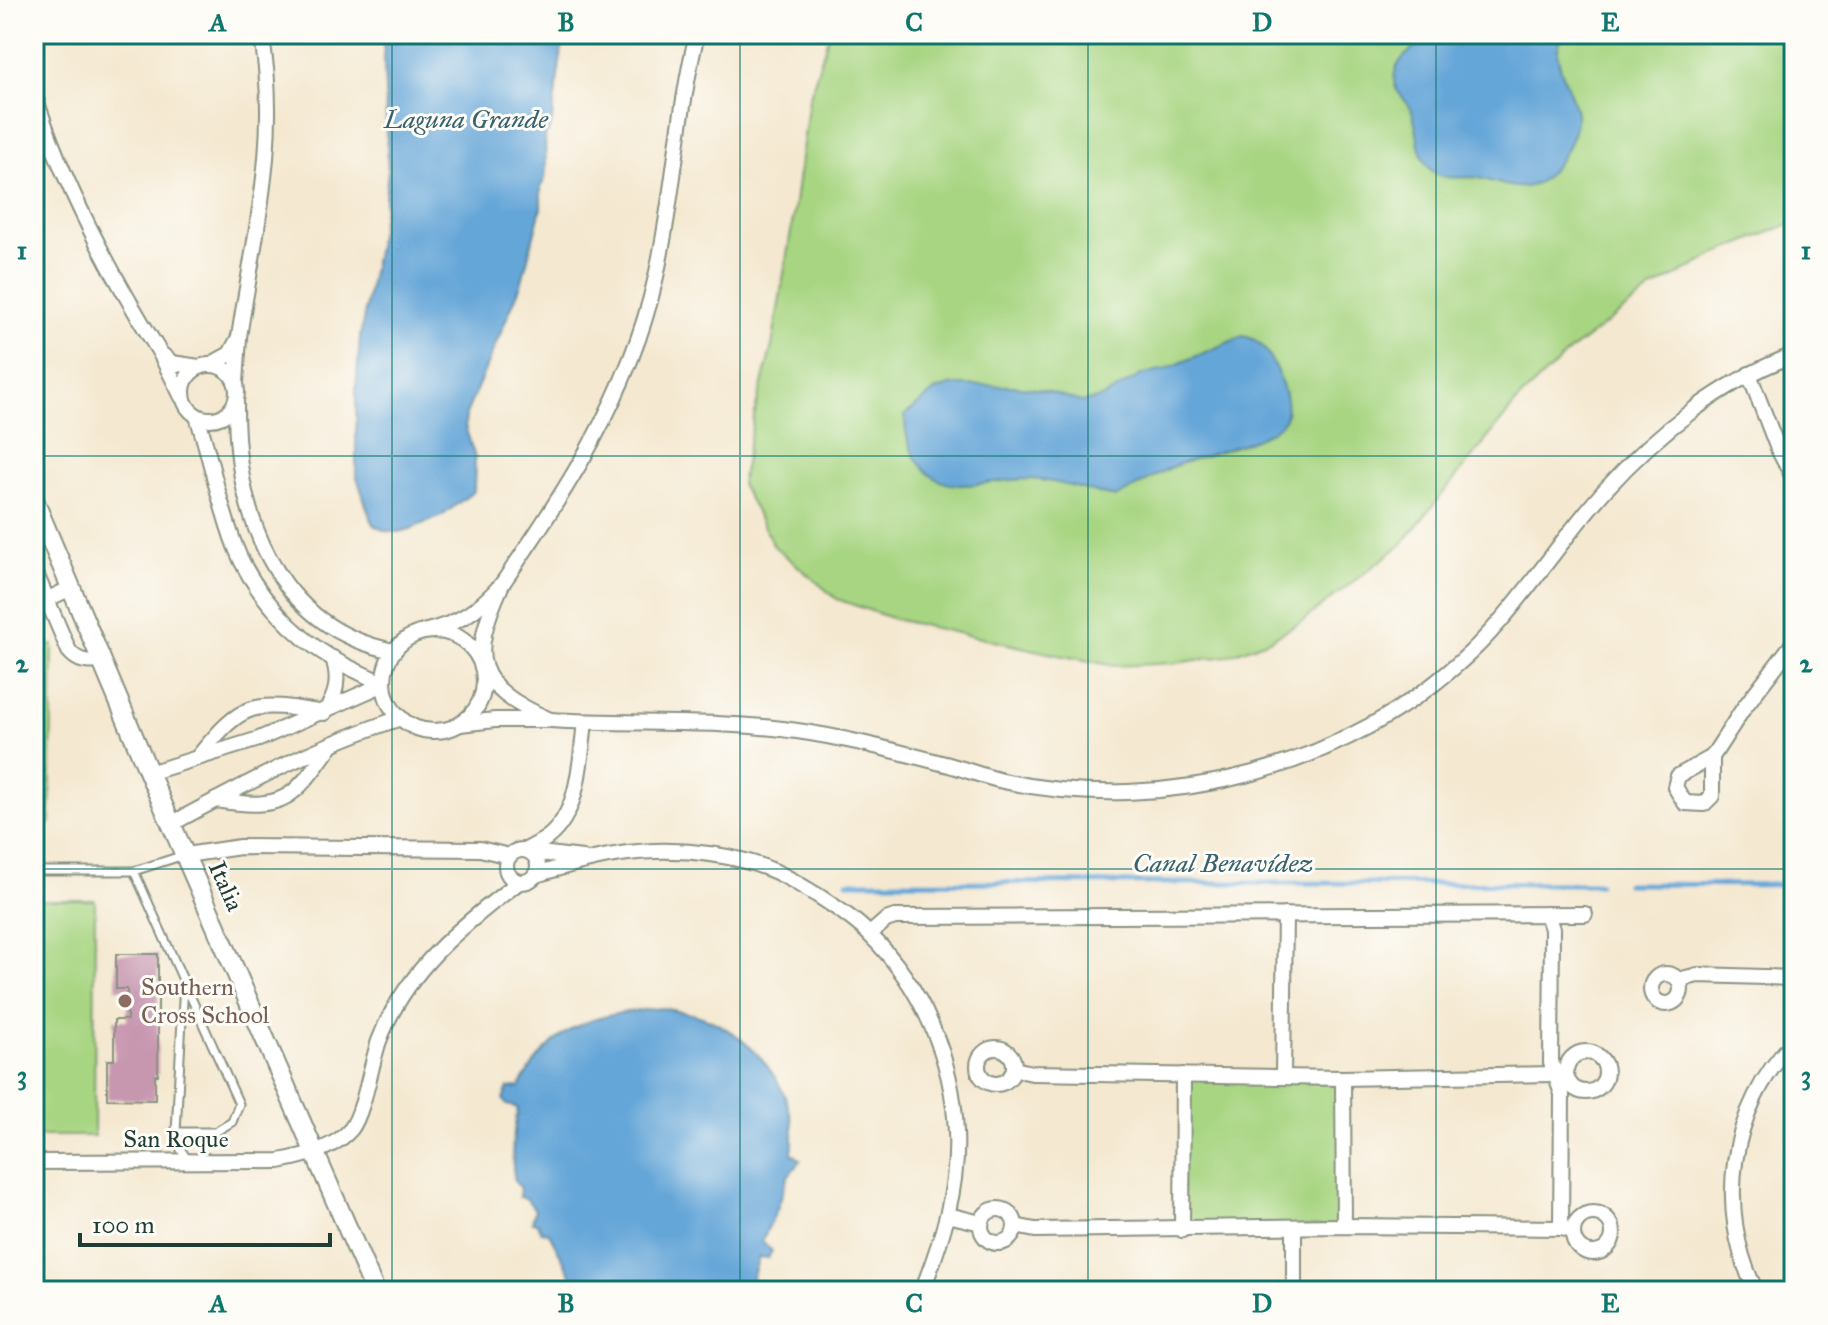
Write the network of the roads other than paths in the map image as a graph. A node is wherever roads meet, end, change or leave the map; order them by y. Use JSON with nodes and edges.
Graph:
{"nodes":[{"id":1,"x":261,"y":34,"type":"edge"},
{"id":2,"x":697,"y":34,"type":"edge"},
{"id":3,"x":34,"y":93,"type":"edge"},
{"id":4,"x":239,"y":337,"type":"junction"},
{"id":5,"x":160,"y":353,"type":"junction"},
{"id":6,"x":1794,"y":355,"type":"edge"},
{"id":7,"x":204,"y":366,"type":"junction"},
{"id":8,"x":1749,"y":374,"type":"junction"},
{"id":9,"x":236,"y":383,"type":"junction"},
{"id":10,"x":183,"y":399,"type":"junction"},
{"id":11,"x":236,"y":402,"type":"junction"},
{"id":12,"x":197,"y":416,"type":"junction"},
{"id":13,"x":1794,"y":479,"type":"edge"},
{"id":14,"x":34,"y":500,"type":"edge"},
{"id":15,"x":34,"y":569,"type":"edge"},
{"id":16,"x":502,"y":584,"type":"junction"},
{"id":17,"x":71,"y":588,"type":"junction"},
{"id":18,"x":40,"y":597,"type":"edge"},
{"id":19,"x":34,"y":613,"type":"edge"},
{"id":20,"x":423,"y":632,"type":"junction"},
{"id":21,"x":1794,"y":642,"type":"edge"},
{"id":22,"x":394,"y":651,"type":"junction"},
{"id":23,"x":333,"y":658,"type":"junction"},
{"id":24,"x":102,"y":661,"type":"junction"},
{"id":25,"x":482,"y":667,"type":"junction"},
{"id":26,"x":384,"y":684,"type":"junction"},
{"id":27,"x":324,"y":713,"type":"junction"},
{"id":28,"x":401,"y":718,"type":"junction"},
{"id":29,"x":550,"y":720,"type":"junction"},
{"id":30,"x":585,"y":723,"type":"junction"},
{"id":31,"x":460,"y":724,"type":"junction"},
{"id":32,"x":334,"y":742,"type":"junction"},
{"id":33,"x":1712,"y":757,"type":"dead end"},
{"id":34,"x":198,"y":758,"type":"junction"},
{"id":35,"x":149,"y":773,"type":"junction"},
{"id":36,"x":215,"y":800,"type":"junction"},
{"id":37,"x":173,"y":823,"type":"junction"},
{"id":38,"x":529,"y":851,"type":"junction"},
{"id":39,"x":186,"y":855,"type":"junction"},
{"id":40,"x":509,"y":856,"type":"junction"},
{"id":41,"x":594,"y":859,"type":"junction"},
{"id":42,"x":34,"y":871,"type":"edge"},
{"id":43,"x":134,"y":871,"type":"junction"},
{"id":44,"x":536,"y":875,"type":"junction"},
{"id":45,"x":519,"y":882,"type":"junction"},
{"id":46,"x":1547,"y":914,"type":"junction"},
{"id":47,"x":1585,"y":914,"type":"dead end"},
{"id":48,"x":1285,"y":915,"type":"junction"},
{"id":49,"x":870,"y":934,"type":"junction"},
{"id":50,"x":1794,"y":978,"type":"edge"},
{"id":51,"x":1678,"y":980,"type":"dead end"},
{"id":52,"x":184,"y":982,"type":"junction"},
{"id":53,"x":1794,"y":1042,"type":"edge"},
{"id":54,"x":1014,"y":1069,"type":"dead end"},
{"id":55,"x":1559,"y":1072,"type":"junction"},
{"id":56,"x":1183,"y":1075,"type":"junction"},
{"id":57,"x":1283,"y":1076,"type":"junction"},
{"id":58,"x":1343,"y":1078,"type":"junction"},
{"id":59,"x":176,"y":1132,"type":"junction"},
{"id":60,"x":316,"y":1150,"type":"junction"},
{"id":61,"x":34,"y":1162,"type":"edge"},
{"id":62,"x":189,"y":1162,"type":"junction"},
{"id":63,"x":948,"y":1215,"type":"junction"},
{"id":64,"x":981,"y":1223,"type":"junction"},
{"id":65,"x":1015,"y":1226,"type":"junction"},
{"id":66,"x":1344,"y":1226,"type":"junction"},
{"id":67,"x":1294,"y":1228,"type":"junction"},
{"id":68,"x":1182,"y":1230,"type":"junction"},
{"id":69,"x":375,"y":1291,"type":"edge"},
{"id":70,"x":922,"y":1291,"type":"edge"},
{"id":71,"x":1294,"y":1291,"type":"edge"},
{"id":72,"x":1756,"y":1291,"type":"edge"}],
"edges":[{"from":1,"to":4,"type":"street"},
{"from":2,"to":16,"type":"street"},
{"from":3,"to":5,"type":"street"},
{"from":4,"to":7,"type":"street"},
{"from":4,"to":9,"type":"street"},
{"from":5,"to":7,"type":"street"},
{"from":5,"to":10,"type":"street"},
{"from":6,"to":8,"type":"street"},
{"from":7,"to":9,"type":"street"},
{"from":7,"to":10,"type":"street"},
{"from":8,"to":13,"type":"street"},
{"from":8,"to":30,"type":"street"},
{"from":9,"to":11,"type":"street"},
{"from":10,"to":12,"type":"street"},
{"from":11,"to":12,"type":"street"},
{"from":11,"to":22,"type":"street"},
{"from":12,"to":23,"type":"street"},
{"from":14,"to":17,"type":"street","name":"Italia"},
{"from":15,"to":18,"type":"street"},
{"from":16,"to":20,"type":"street"},
{"from":16,"to":25,"type":"street"},
{"from":17,"to":18,"type":"street"},
{"from":17,"to":24,"type":"street","name":"Italia"},
{"from":18,"to":19,"type":"street"},
{"from":18,"to":24,"type":"street"},
{"from":20,"to":22,"type":"street"},
{"from":20,"to":25,"type":"street"},
{"from":21,"to":33,"type":"street"},
{"from":22,"to":26,"type":"street"},
{"from":23,"to":26,"type":"street"},
{"from":23,"to":27,"type":"street"},
{"from":24,"to":35,"type":"street","name":"Italia"},
{"from":25,"to":29,"type":"street"},
{"from":25,"to":31,"type":"street"},
{"from":26,"to":27,"type":"street"},
{"from":26,"to":28,"type":"street"},
{"from":27,"to":34,"type":"street"},
{"from":27,"to":34,"type":"street"},
{"from":28,"to":31,"type":"street"},
{"from":28,"to":32,"type":"street"},
{"from":29,"to":30,"type":"street"},
{"from":29,"to":31,"type":"street"},
{"from":30,"to":38,"type":"street"},
{"from":32,"to":36,"type":"street"},
{"from":32,"to":36,"type":"street"},
{"from":34,"to":35,"type":"street"},
{"from":35,"to":37,"type":"street","name":"Italia"},
{"from":36,"to":37,"type":"street"},
{"from":37,"to":39,"type":"street","name":"Italia"},
{"from":38,"to":40,"type":"street"},
{"from":38,"to":41,"type":"street"},
{"from":38,"to":44,"type":"street"},
{"from":39,"to":40,"type":"street"},
{"from":39,"to":43,"type":"lane"},
{"from":39,"to":60,"type":"street","name":"Italia"},
{"from":40,"to":45,"type":"street"},
{"from":41,"to":44,"type":"street"},
{"from":41,"to":49,"type":"street"},
{"from":42,"to":43,"type":"lane"},
{"from":43,"to":52,"type":"lane"},
{"from":44,"to":45,"type":"street"},
{"from":45,"to":60,"type":"street","name":"San Roque"},
{"from":46,"to":47,"type":"street"},
{"from":46,"to":48,"type":"street"},
{"from":46,"to":55,"type":"street"},
{"from":48,"to":49,"type":"street"},
{"from":48,"to":57,"type":"street"},
{"from":49,"to":63,"type":"street"},
{"from":50,"to":51,"type":"street"},
{"from":52,"to":59,"type":"lane"},
{"from":52,"to":59,"type":"lane"},
{"from":53,"to":72,"type":"street"},
{"from":54,"to":56,"type":"street"},
{"from":55,"to":58,"type":"street"},
{"from":55,"to":66,"type":"street"},
{"from":56,"to":57,"type":"street"},
{"from":56,"to":68,"type":"street"},
{"from":57,"to":58,"type":"street"},
{"from":58,"to":66,"type":"street"},
{"from":59,"to":62,"type":"lane"},
{"from":60,"to":62,"type":"street","name":"San Roque"},
{"from":60,"to":69,"type":"street","name":"Italia"},
{"from":61,"to":62,"type":"street","name":"San Roque"},
{"from":63,"to":64,"type":"street"},
{"from":63,"to":70,"type":"street"},
{"from":64,"to":65,"type":"street"},
{"from":64,"to":65,"type":"street"},
{"from":65,"to":68,"type":"street"},
{"from":66,"to":67,"type":"street"},
{"from":67,"to":68,"type":"street"},
{"from":67,"to":71,"type":"street"}]}
